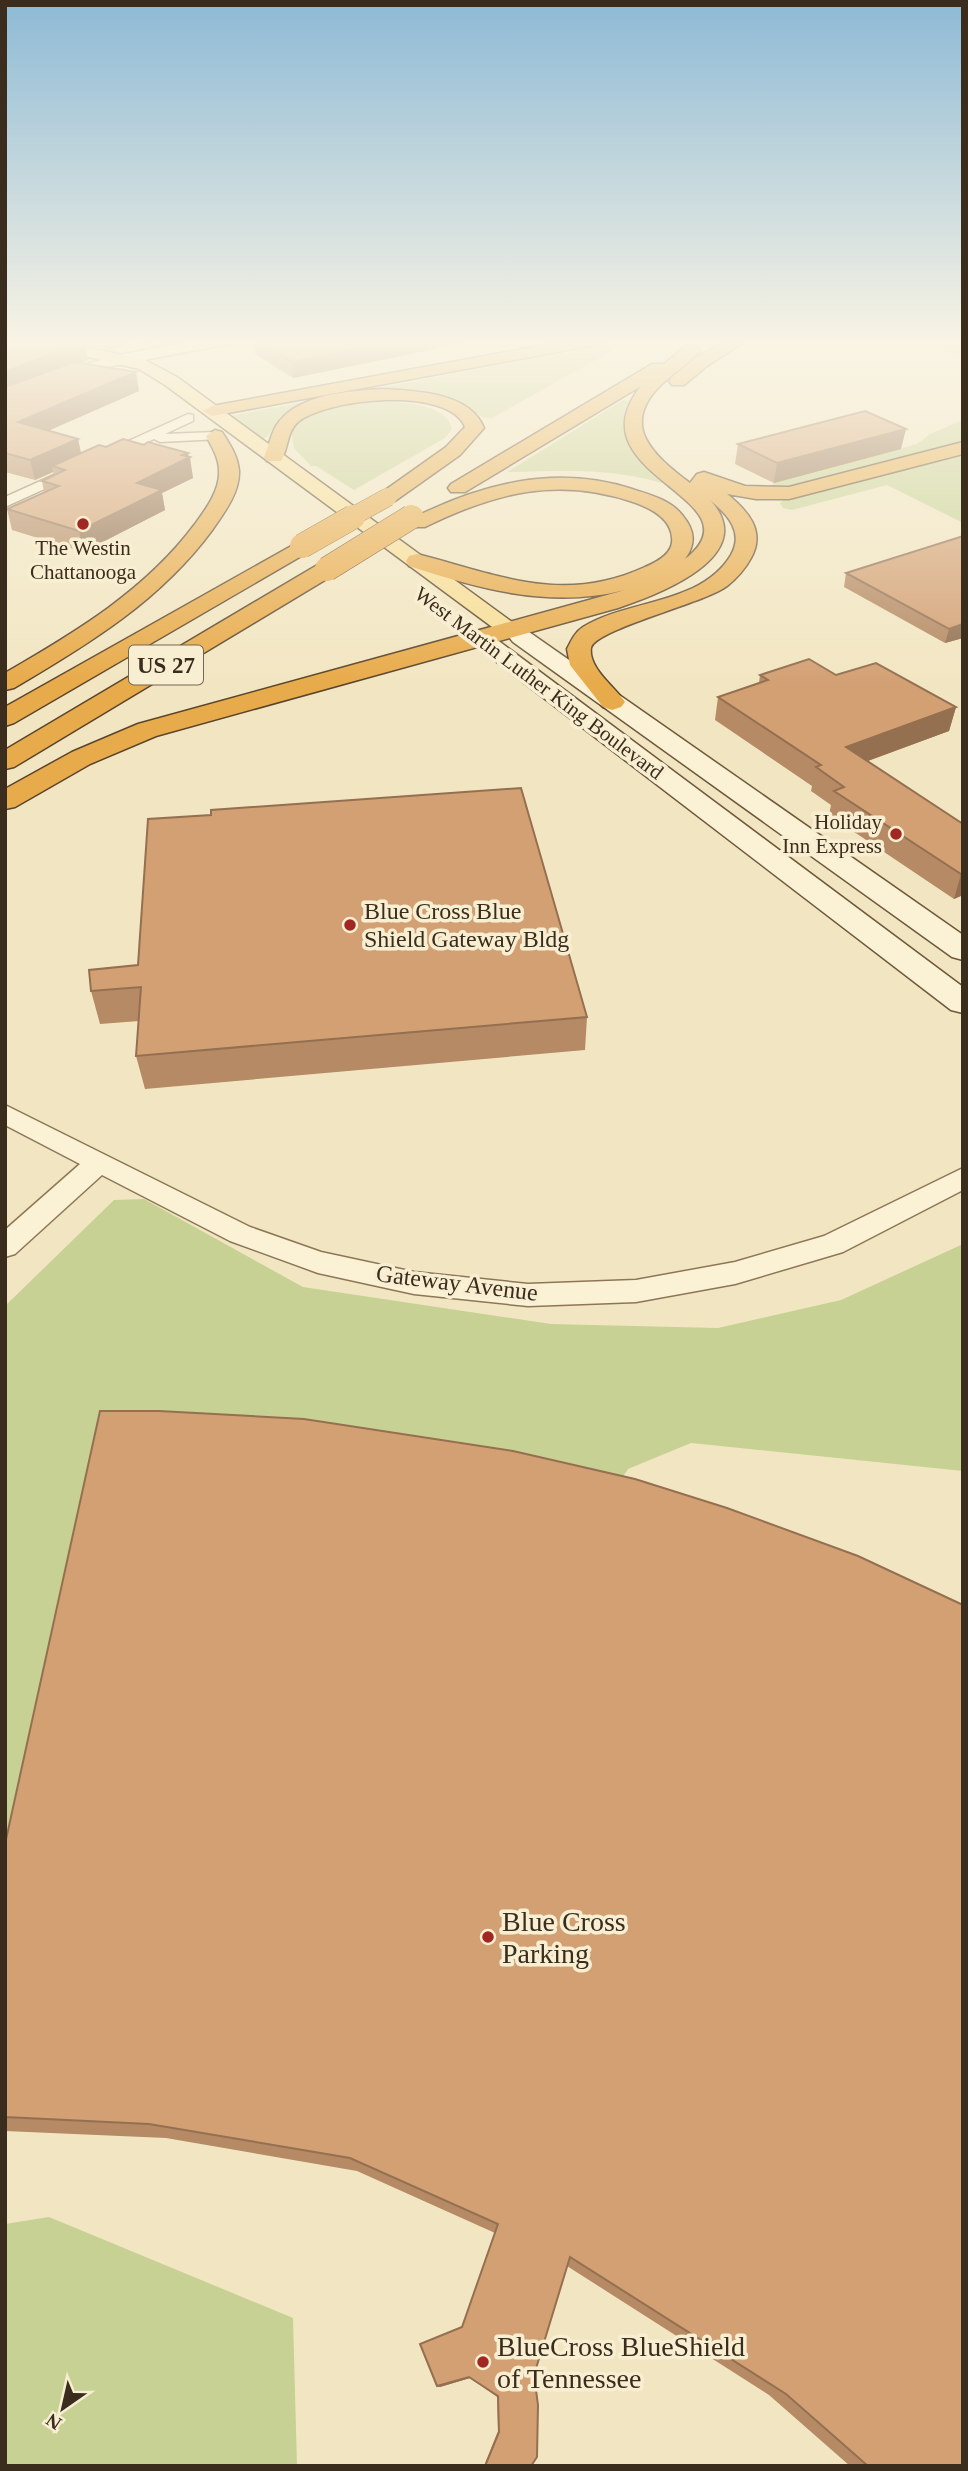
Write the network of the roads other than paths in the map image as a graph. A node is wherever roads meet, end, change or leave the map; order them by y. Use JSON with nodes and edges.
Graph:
{"nodes":[{"id":1,"x":112,"y":454,"type":"edge"},
{"id":2,"x":224,"y":454,"type":"edge"},
{"id":3,"x":243,"y":454,"type":"edge"},
{"id":4,"x":251,"y":454,"type":"edge"},
{"id":5,"x":270,"y":454,"type":"edge"},
{"id":6,"x":448,"y":454,"type":"edge"},
{"id":7,"x":464,"y":454,"type":"edge"},
{"id":8,"x":518,"y":454,"type":"edge"},
{"id":9,"x":648,"y":454,"type":"edge"},
{"id":10,"x":671,"y":454,"type":"edge"},
{"id":11,"x":674,"y":454,"type":"edge"},
{"id":12,"x":939,"y":454,"type":"edge"},
{"id":13,"x":263,"y":467,"type":"junction"},
{"id":14,"x":15,"y":484,"type":"edge"},
{"id":15,"x":33,"y":490,"type":"junction"},
{"id":16,"x":388,"y":497,"type":"junction"},
{"id":17,"x":5,"y":503,"type":"edge"},
{"id":18,"x":321,"y":517,"type":"dead end"},
{"id":19,"x":416,"y":519,"type":"junction"},
{"id":20,"x":417,"y":561,"type":"junction"},
{"id":21,"x":384,"y":565,"type":"dead end"},
{"id":22,"x":469,"y":630,"type":"junction"},
{"id":23,"x":511,"y":630,"type":"junction"},
{"id":24,"x":5,"y":683,"type":"edge"},
{"id":25,"x":612,"y":702,"type":"junction"},
{"id":26,"x":5,"y":718,"type":"edge"},
{"id":27,"x":5,"y":761,"type":"edge"},
{"id":28,"x":5,"y":801,"type":"edge"},
{"id":29,"x":963,"y":950,"type":"edge"},
{"id":30,"x":963,"y":1003,"type":"edge"},
{"id":31,"x":5,"y":1114,"type":"edge"},
{"id":32,"x":99,"y":1163,"type":"junction"},
{"id":33,"x":963,"y":1178,"type":"edge"},
{"id":34,"x":5,"y":1246,"type":"edge"}],
"edges":[{"from":1,"to":15,"type":"street"},
{"from":2,"to":24,"type":"highway"},
{"from":3,"to":13,"type":"main road","name":"West Martin Luther King Boulevard"},
{"from":4,"to":13,"type":"main road","name":"West Martin Luther King Boulevard"},
{"from":5,"to":13,"type":"highway"},
{"from":6,"to":16,"type":"highway"},
{"from":7,"to":16,"type":"highway","number":"US 27"},
{"from":8,"to":19,"type":"highway"},
{"from":9,"to":23,"type":"highway"},
{"from":10,"to":25,"type":"highway"},
{"from":11,"to":12,"type":"highway"},
{"from":13,"to":20,"type":"main road","name":"West Martin Luther King Boulevard"},
{"from":14,"to":15,"type":"street"},
{"from":15,"to":17,"type":"street"},
{"from":16,"to":26,"type":"highway","number":"US 27","bridge":true},
{"from":18,"to":21,"type":"main road"},
{"from":19,"to":20,"type":"highway"},
{"from":19,"to":27,"type":"highway","number":"US 27","bridge":true},
{"from":20,"to":23,"type":"main road","name":"West Martin Luther King Boulevard"},
{"from":22,"to":23,"type":"highway"},
{"from":22,"to":28,"type":"highway"},
{"from":22,"to":30,"type":"main road","name":"West Martin Luther King Boulevard"},
{"from":23,"to":25,"type":"main road","name":"West Martin Luther King Boulevard"},
{"from":25,"to":29,"type":"main road","name":"West Martin Luther King Boulevard"},
{"from":31,"to":32,"type":"street","name":"Gateway Avenue"},
{"from":32,"to":33,"type":"street","name":"Gateway Avenue"},
{"from":32,"to":34,"type":"street"}]}
